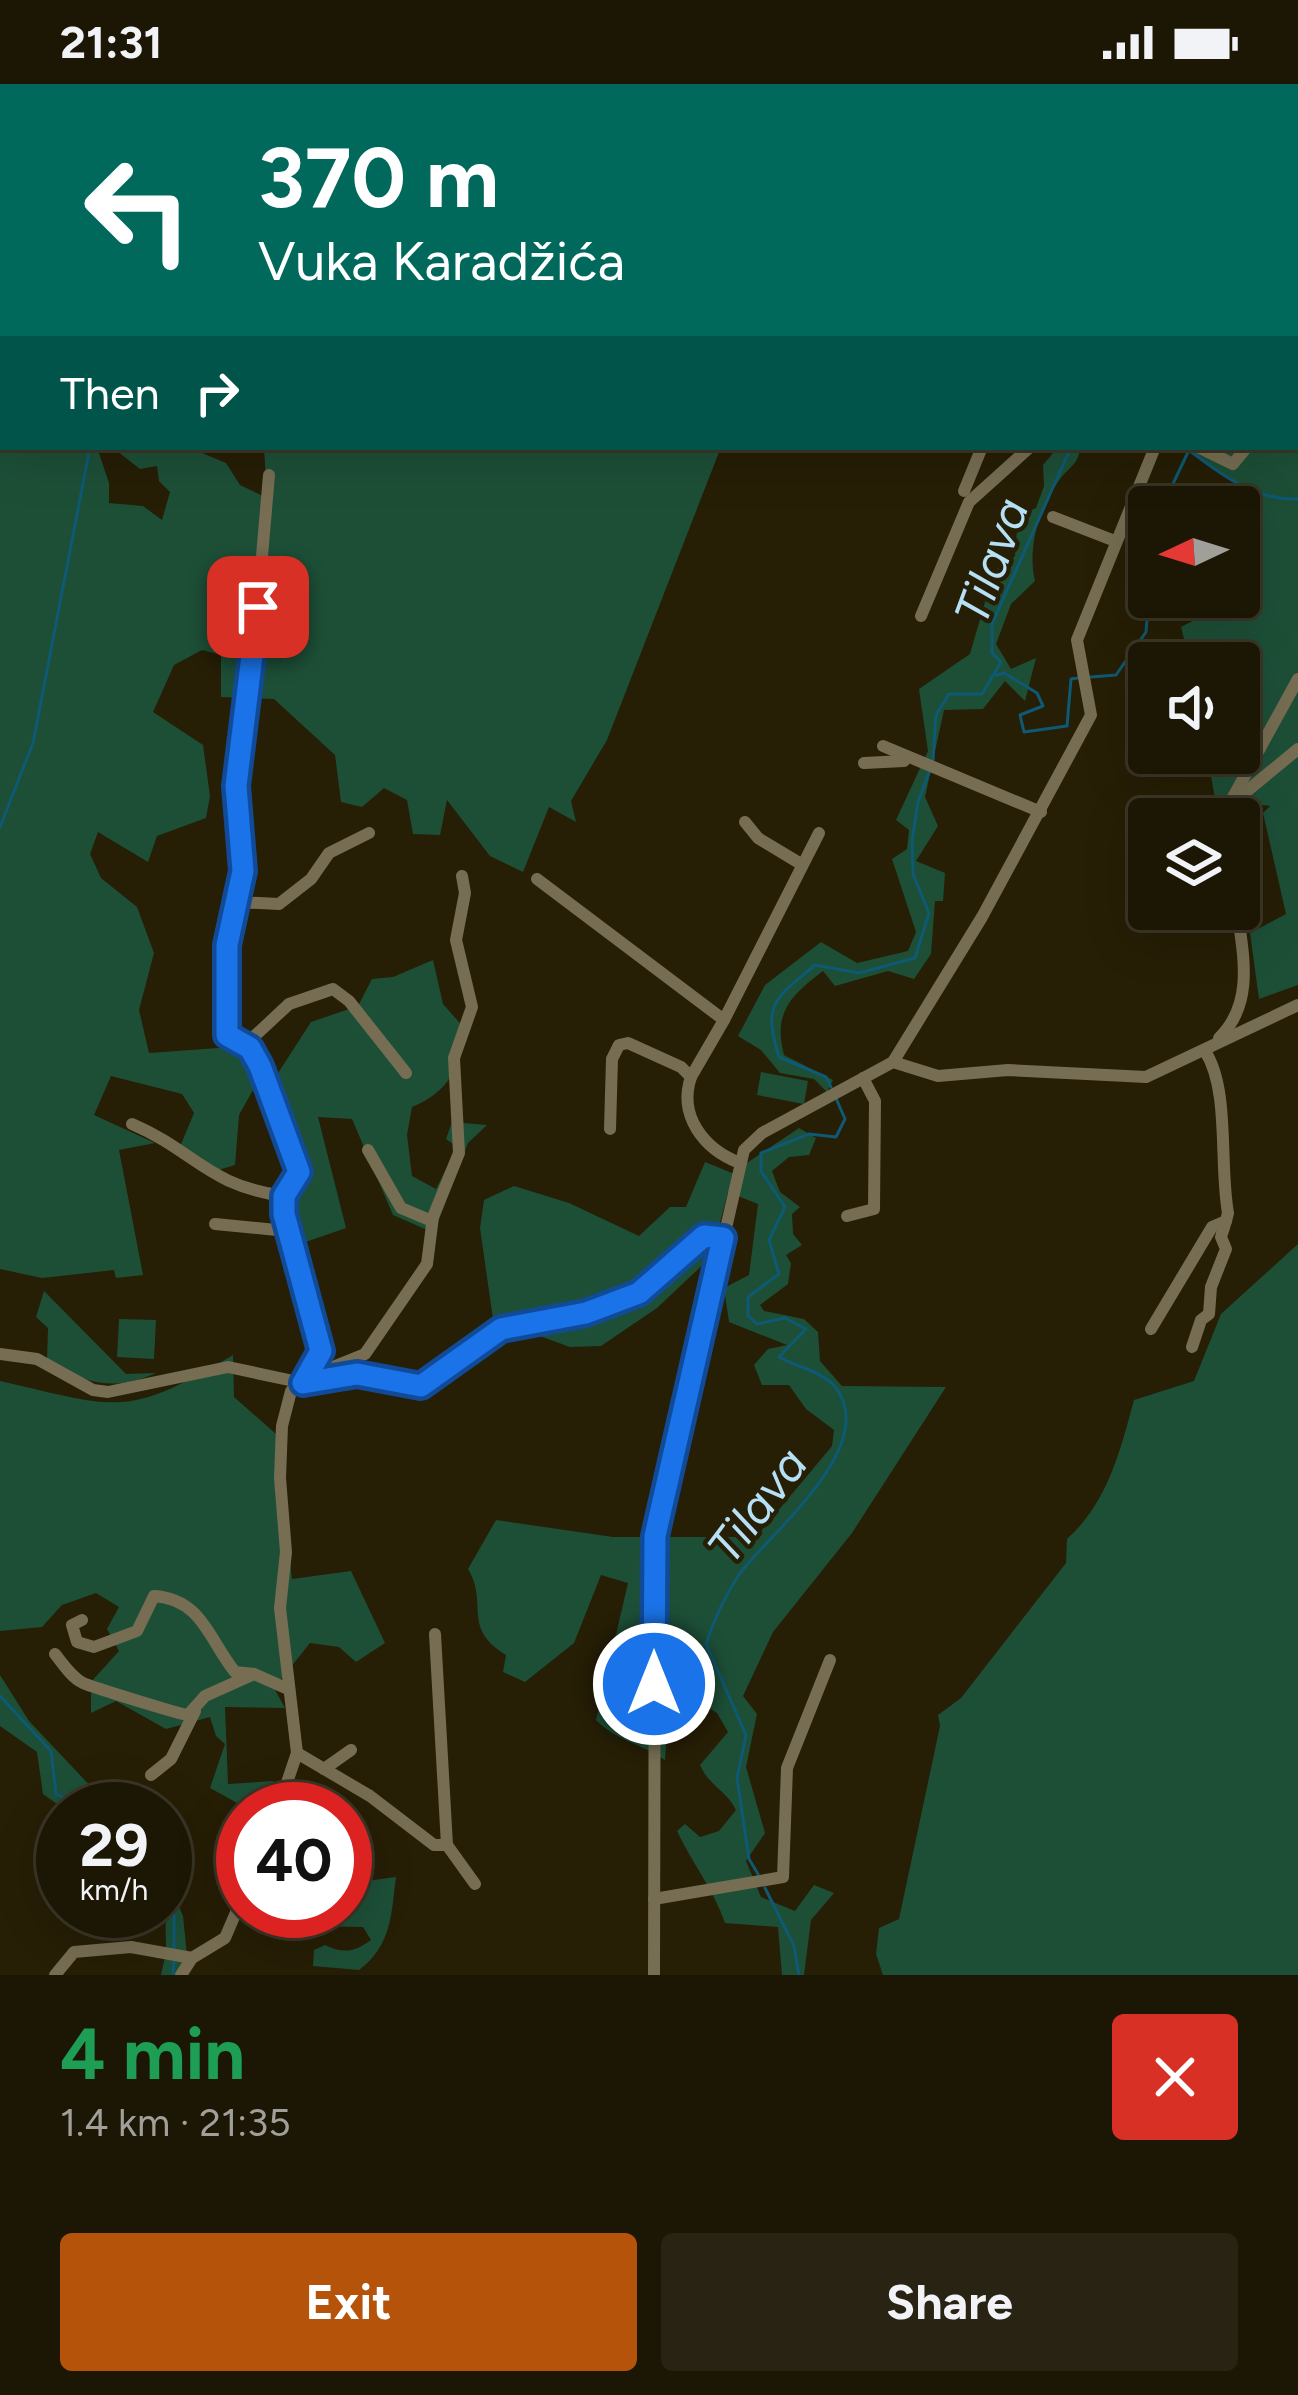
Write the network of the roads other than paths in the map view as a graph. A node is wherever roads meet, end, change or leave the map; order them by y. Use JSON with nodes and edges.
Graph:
{"nodes":[{"id":1,"x":981,"y":450,"type":"edge"},
{"id":2,"x":1027,"y":450,"type":"edge"},
{"id":3,"x":1155,"y":450,"type":"edge"},
{"id":4,"x":1204,"y":450,"type":"edge"},
{"id":5,"x":1244,"y":450,"type":"edge"},
{"id":6,"x":269,"y":475,"type":"dead end"},
{"id":7,"x":964,"y":491,"type":"dead end"},
{"id":8,"x":1053,"y":517,"type":"dead end"},
{"id":9,"x":1115,"y":541,"type":"junction"},
{"id":10,"x":921,"y":616,"type":"dead end"},
{"id":11,"x":1298,"y":679,"type":"edge"},
{"id":12,"x":884,"y":746,"type":"dead end"},
{"id":13,"x":1298,"y":748,"type":"edge"},
{"id":14,"x":911,"y":761,"type":"junction"},
{"id":15,"x":864,"y":763,"type":"dead end"},
{"id":16,"x":1231,"y":798,"type":"edge"},
{"id":17,"x":1241,"y":798,"type":"edge"},
{"id":18,"x":1041,"y":812,"type":"junction"},
{"id":19,"x":745,"y":822,"type":"dead end"},
{"id":20,"x":369,"y":833,"type":"dead end"},
{"id":21,"x":819,"y":833,"type":"dead end"},
{"id":22,"x":801,"y":864,"type":"junction"},
{"id":23,"x":462,"y":875,"type":"dead end"},
{"id":24,"x":537,"y":879,"type":"dead end"},
{"id":25,"x":235,"y":902,"type":"junction"},
{"id":26,"x":1239,"y":930,"type":"edge"},
{"id":27,"x":1298,"y":1005,"type":"edge"},
{"id":28,"x":724,"y":1019,"type":"junction"},
{"id":29,"x":245,"y":1045,"type":"junction"},
{"id":30,"x":1210,"y":1046,"type":"junction"},
{"id":31,"x":893,"y":1062,"type":"junction"},
{"id":32,"x":406,"y":1073,"type":"dead end"},
{"id":33,"x":691,"y":1077,"type":"junction"},
{"id":34,"x":863,"y":1078,"type":"junction"},
{"id":35,"x":132,"y":1124,"type":"dead end"},
{"id":36,"x":610,"y":1129,"type":"dead end"},
{"id":37,"x":368,"y":1150,"type":"dead end"},
{"id":38,"x":740,"y":1163,"type":"junction"},
{"id":39,"x":284,"y":1196,"type":"junction"},
{"id":40,"x":847,"y":1216,"type":"dead end"},
{"id":41,"x":432,"y":1221,"type":"junction"},
{"id":42,"x":1226,"y":1221,"type":"junction"},
{"id":43,"x":215,"y":1224,"type":"dead end"},
{"id":44,"x":287,"y":1231,"type":"junction"},
{"id":45,"x":723,"y":1238,"type":"junction"},
{"id":46,"x":1150,"y":1329,"type":"dead end"},
{"id":47,"x":1192,"y":1347,"type":"dead end"},
{"id":48,"x":0,"y":1354,"type":"edge"},
{"id":49,"x":303,"y":1383,"type":"junction"},
{"id":50,"x":82,"y":1620,"type":"dead end"},
{"id":51,"x":435,"y":1634,"type":"dead end"},
{"id":52,"x":55,"y":1654,"type":"dead end"},
{"id":53,"x":830,"y":1660,"type":"dead end"},
{"id":54,"x":254,"y":1674,"type":"junction"},
{"id":55,"x":288,"y":1688,"type":"junction"},
{"id":56,"x":195,"y":1711,"type":"junction"},
{"id":57,"x":351,"y":1750,"type":"dead end"},
{"id":58,"x":297,"y":1753,"type":"junction"},
{"id":59,"x":324,"y":1769,"type":"junction"},
{"id":60,"x":152,"y":1775,"type":"dead end"},
{"id":61,"x":287,"y":1782,"type":"edge"},
{"id":62,"x":447,"y":1845,"type":"junction"},
{"id":63,"x":475,"y":1884,"type":"dead end"},
{"id":64,"x":654,"y":1899,"type":"junction"},
{"id":65,"x":225,"y":1938,"type":"edge"},
{"id":66,"x":180,"y":1956,"type":"junction"},
{"id":67,"x":56,"y":1975,"type":"edge"},
{"id":68,"x":181,"y":1975,"type":"edge"},
{"id":69,"x":654,"y":1975,"type":"edge"}],
"edges":[{"from":1,"to":7,"type":"street"},
{"from":2,"to":10,"type":"street"},
{"from":3,"to":9,"type":"street"},
{"from":4,"to":5,"type":"street"},
{"from":6,"to":25,"type":"street"},
{"from":8,"to":9,"type":"street"},
{"from":9,"to":18,"type":"street"},
{"from":11,"to":16,"type":"street"},
{"from":12,"to":14,"type":"street"},
{"from":13,"to":17,"type":"street"},
{"from":14,"to":15,"type":"street"},
{"from":14,"to":18,"type":"street"},
{"from":18,"to":31,"type":"street"},
{"from":19,"to":22,"type":"street"},
{"from":20,"to":25,"type":"street"},
{"from":21,"to":22,"type":"street"},
{"from":22,"to":28,"type":"street"},
{"from":23,"to":41,"type":"street"},
{"from":24,"to":28,"type":"street"},
{"from":25,"to":29,"type":"street"},
{"from":26,"to":30,"type":"street"},
{"from":27,"to":30,"type":"street"},
{"from":28,"to":33,"type":"street"},
{"from":29,"to":32,"type":"street"},
{"from":29,"to":39,"type":"street"},
{"from":30,"to":31,"type":"street"},
{"from":30,"to":42,"type":"street"},
{"from":31,"to":34,"type":"street"},
{"from":33,"to":36,"type":"street"},
{"from":33,"to":38,"type":"street"},
{"from":34,"to":38,"type":"street"},
{"from":34,"to":40,"type":"street"},
{"from":35,"to":39,"type":"street"},
{"from":37,"to":41,"type":"street"},
{"from":38,"to":45,"type":"street"},
{"from":39,"to":44,"type":"street"},
{"from":41,"to":49,"type":"street"},
{"from":42,"to":46,"type":"street"},
{"from":42,"to":47,"type":"street"},
{"from":43,"to":44,"type":"street"},
{"from":44,"to":49,"type":"street"},
{"from":45,"to":49,"type":"street"},
{"from":45,"to":64,"type":"street"},
{"from":48,"to":49,"type":"street"},
{"from":49,"to":55,"type":"street"},
{"from":50,"to":54,"type":"street"},
{"from":51,"to":62,"type":"street"},
{"from":52,"to":56,"type":"street"},
{"from":53,"to":64,"type":"street"},
{"from":54,"to":55,"type":"street"},
{"from":54,"to":56,"type":"street"},
{"from":55,"to":58,"type":"street"},
{"from":56,"to":60,"type":"street"},
{"from":57,"to":59,"type":"street"},
{"from":58,"to":59,"type":"street"},
{"from":58,"to":61,"type":"street"},
{"from":59,"to":62,"type":"street"},
{"from":62,"to":63,"type":"street"},
{"from":64,"to":69,"type":"street"},
{"from":65,"to":66,"type":"street"},
{"from":66,"to":67,"type":"street"},
{"from":66,"to":68,"type":"street"}]}
